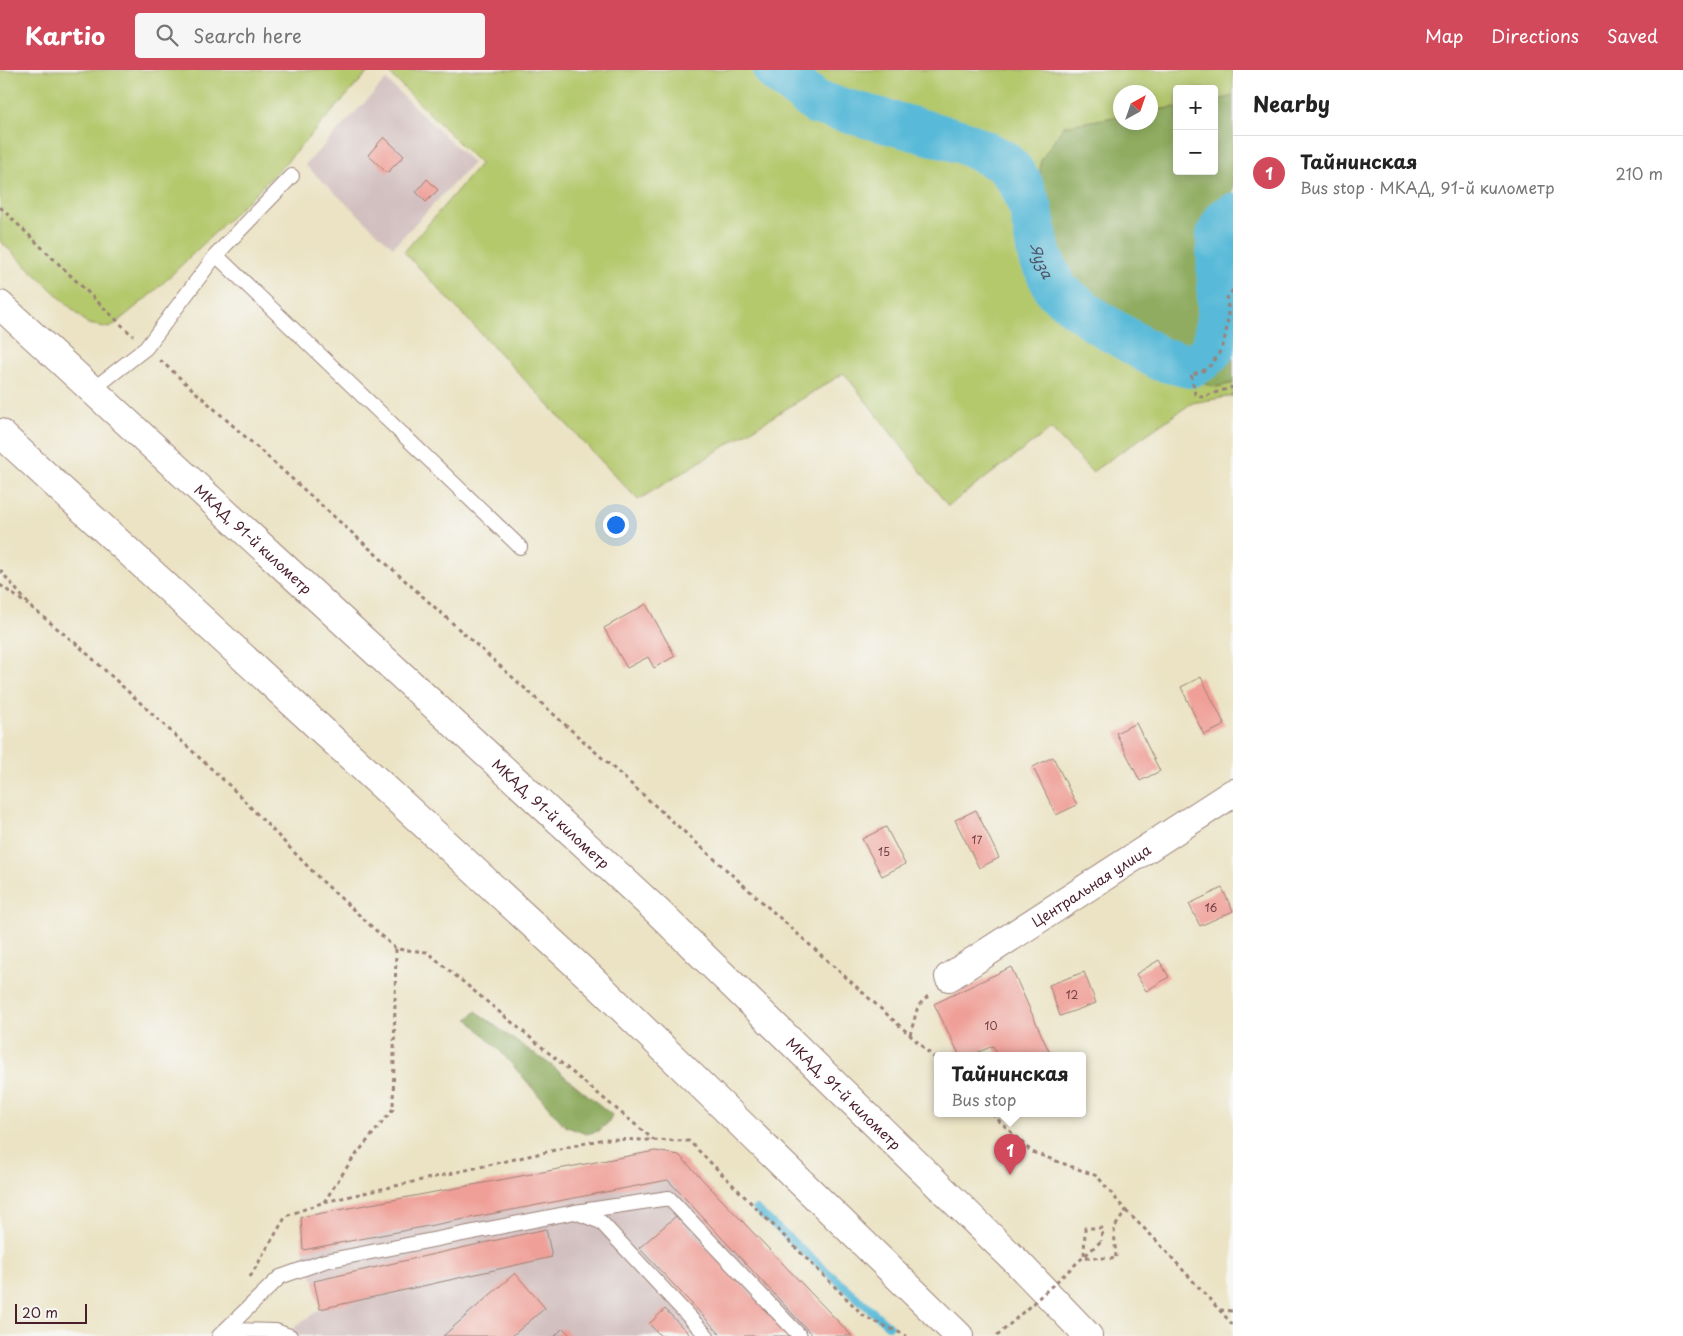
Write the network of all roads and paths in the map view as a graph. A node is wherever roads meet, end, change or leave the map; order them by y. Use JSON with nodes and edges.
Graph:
{"nodes":[{"id":1,"x":292,"y":176,"type":"dead end"},
{"id":2,"x":0,"y":207,"type":"edge"},
{"id":3,"x":216,"y":255,"type":"junction"},
{"id":4,"x":1233,"y":290,"type":"edge"},
{"id":5,"x":0,"y":305,"type":"edge"},
{"id":6,"x":146,"y":348,"type":"junction"},
{"id":7,"x":1233,"y":388,"type":"edge"},
{"id":8,"x":92,"y":390,"type":"junction"},
{"id":9,"x":0,"y":433,"type":"edge"},
{"id":10,"x":520,"y":547,"type":"dead end"},
{"id":11,"x":0,"y":570,"type":"edge"},
{"id":12,"x":0,"y":585,"type":"edge"},
{"id":13,"x":34,"y":610,"type":"junction"},
{"id":14,"x":1233,"y":793,"type":"edge"},
{"id":15,"x":396,"y":949,"type":"junction"},
{"id":16,"x":949,"y":977,"type":"joint"},
{"id":17,"x":910,"y":1035,"type":"junction"},
{"id":18,"x":934,"y":1057,"type":"edge"},
{"id":19,"x":995,"y":1117,"type":"edge"},
{"id":20,"x":654,"y":1140,"type":"junction"},
{"id":21,"x":324,"y":1202,"type":"junction"},
{"id":22,"x":1126,"y":1211,"type":"junction"},
{"id":23,"x":575,"y":1212,"type":"junction"},
{"id":24,"x":246,"y":1284,"type":"dead end"},
{"id":25,"x":1219,"y":1310,"type":"junction"},
{"id":26,"x":1233,"y":1311,"type":"edge"},
{"id":27,"x":1233,"y":1324,"type":"edge"},
{"id":28,"x":219,"y":1336,"type":"edge"},
{"id":29,"x":223,"y":1336,"type":"edge"},
{"id":30,"x":290,"y":1336,"type":"edge"},
{"id":31,"x":707,"y":1336,"type":"edge"},
{"id":32,"x":800,"y":1336,"type":"edge"},
{"id":33,"x":907,"y":1336,"type":"edge"},
{"id":34,"x":959,"y":1336,"type":"edge"},
{"id":35,"x":997,"y":1336,"type":"edge"},
{"id":36,"x":1088,"y":1336,"type":"edge"}],
"edges":[{"from":1,"to":3,"type":"lane"},
{"from":2,"to":6,"type":"path"},
{"from":3,"to":6,"type":"lane"},
{"from":3,"to":10,"type":"lane"},
{"from":4,"to":7,"type":"path"},
{"from":5,"to":8,"type":"main road","name":"МКАД, 91-й километр"},
{"from":6,"to":8,"type":"lane"},
{"from":6,"to":17,"type":"path"},
{"from":8,"to":36,"type":"main road","name":"МКАД, 91-й километр"},
{"from":9,"to":34,"type":"main road"},
{"from":11,"to":13,"type":"path"},
{"from":12,"to":13,"type":"path"},
{"from":13,"to":15,"type":"path"},
{"from":14,"to":16,"type":"main road","name":"Центральная улица"},
{"from":15,"to":20,"type":"path"},
{"from":15,"to":21,"type":"path"},
{"from":16,"to":17,"type":"path"},
{"from":17,"to":18,"type":"path"},
{"from":19,"to":22,"type":"path"},
{"from":20,"to":21,"type":"path"},
{"from":20,"to":33,"type":"path"},
{"from":21,"to":24,"type":"path"},
{"from":22,"to":25,"type":"path"},
{"from":22,"to":35,"type":"path","bridge":true},
{"from":23,"to":28,"type":"lane"},
{"from":23,"to":31,"type":"lane"},
{"from":23,"to":32,"type":"lane"},
{"from":25,"to":26,"type":"path"},
{"from":25,"to":27,"type":"path"},
{"from":29,"to":30,"type":"lane"}]}
